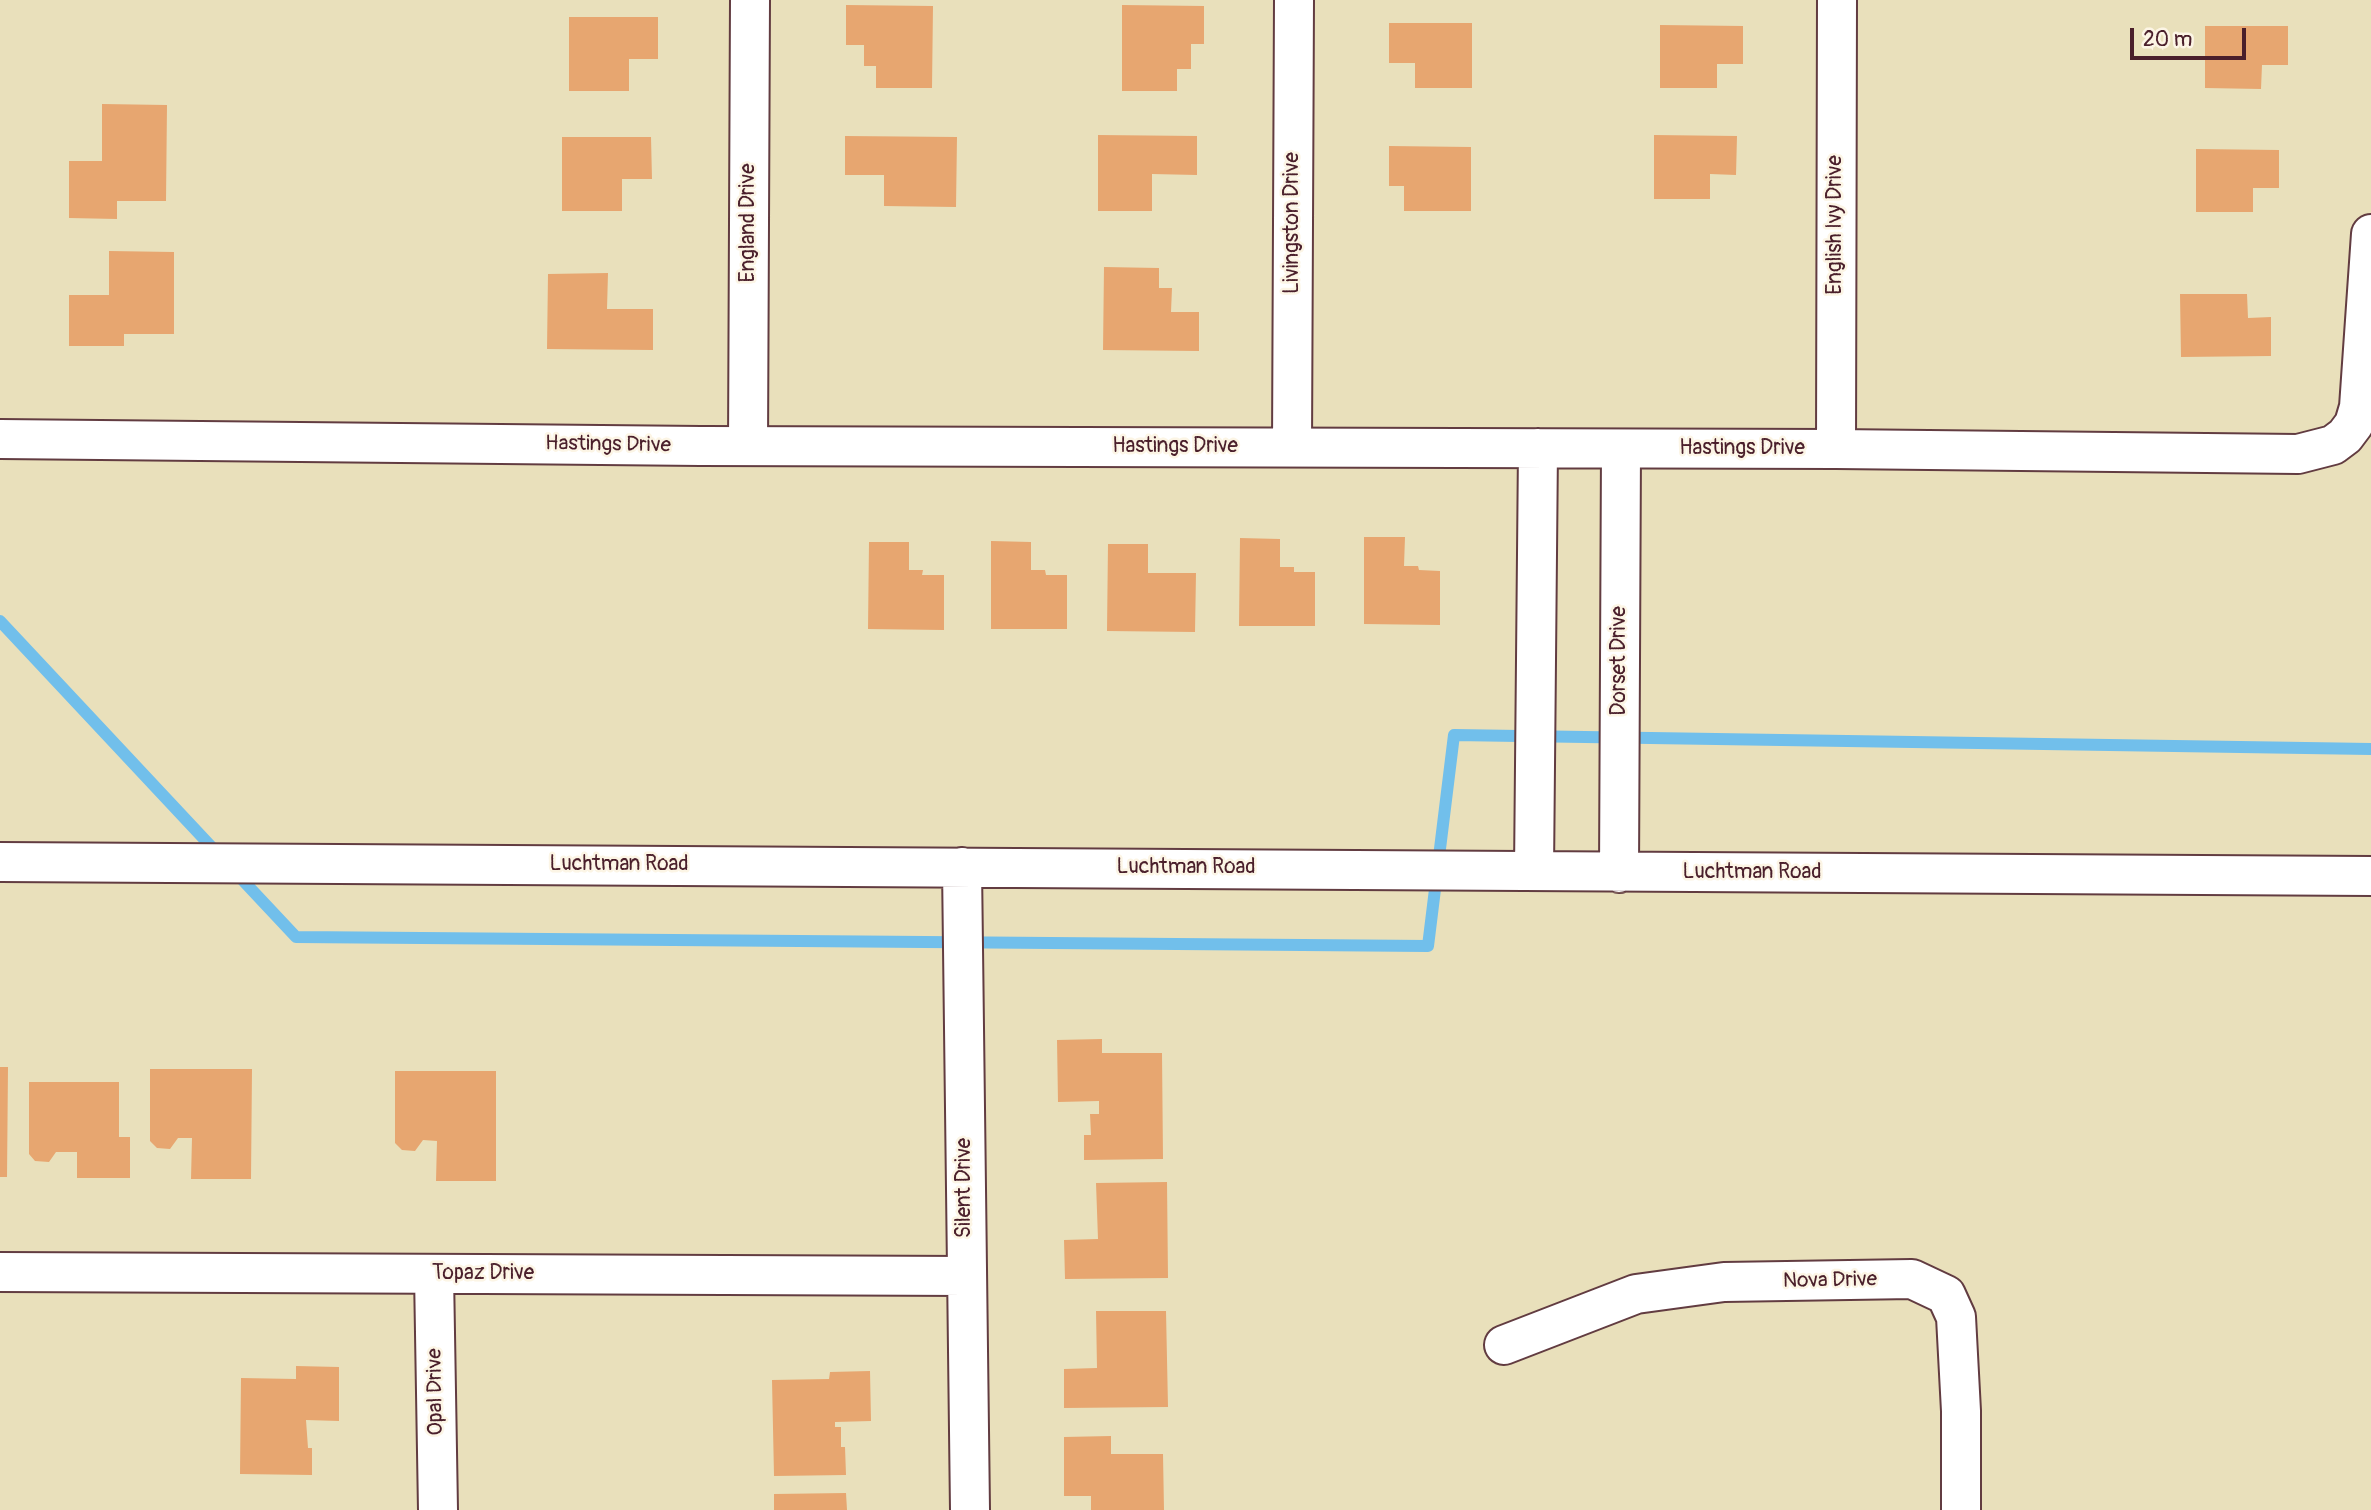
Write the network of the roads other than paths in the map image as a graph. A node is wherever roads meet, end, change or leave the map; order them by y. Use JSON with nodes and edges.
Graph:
{"nodes":[{"id":1,"x":750,"y":0,"type":"edge"},
{"id":2,"x":1294,"y":0,"type":"edge"},
{"id":3,"x":1837,"y":0,"type":"edge"},
{"id":4,"x":2371,"y":234,"type":"edge"},
{"id":5,"x":0,"y":439,"type":"edge"},
{"id":6,"x":748,"y":446,"type":"junction"},
{"id":7,"x":1292,"y":447,"type":"junction"},
{"id":8,"x":1538,"y":448,"type":"junction"},
{"id":9,"x":1621,"y":449,"type":"junction"},
{"id":10,"x":1836,"y":449,"type":"junction"},
{"id":11,"x":0,"y":862,"type":"edge"},
{"id":12,"x":962,"y":867,"type":"junction"},
{"id":13,"x":1534,"y":872,"type":"junction"},
{"id":14,"x":1619,"y":873,"type":"junction"},
{"id":15,"x":2371,"y":876,"type":"edge"},
{"id":16,"x":0,"y":1272,"type":"edge"},
{"id":17,"x":434,"y":1274,"type":"junction"},
{"id":18,"x":965,"y":1276,"type":"junction"},
{"id":19,"x":1504,"y":1345,"type":"dead end"},
{"id":20,"x":438,"y":1510,"type":"edge"},
{"id":21,"x":970,"y":1510,"type":"edge"},
{"id":22,"x":1961,"y":1510,"type":"edge"}],
"edges":[{"from":1,"to":6,"type":"street","name":"England Drive"},
{"from":2,"to":7,"type":"street","name":"Livingston Drive"},
{"from":3,"to":10,"type":"street","name":"English Ivy Drive"},
{"from":4,"to":10,"type":"street","name":"Hastings Drive"},
{"from":5,"to":6,"type":"street","name":"Hastings Drive"},
{"from":6,"to":7,"type":"street","name":"Hastings Drive"},
{"from":7,"to":8,"type":"street","name":"Hastings Drive"},
{"from":8,"to":9,"type":"street","name":"Hastings Drive"},
{"from":8,"to":13,"type":"street"},
{"from":9,"to":10,"type":"street","name":"Hastings Drive"},
{"from":9,"to":14,"type":"street","name":"Dorset Drive"},
{"from":11,"to":12,"type":"street","name":"Luchtman Road"},
{"from":12,"to":13,"type":"street","name":"Luchtman Road"},
{"from":12,"to":18,"type":"street","name":"Silent Drive"},
{"from":13,"to":14,"type":"street","name":"Luchtman Road"},
{"from":14,"to":15,"type":"street","name":"Luchtman Road"},
{"from":16,"to":17,"type":"street","name":"Topaz Drive"},
{"from":17,"to":18,"type":"street","name":"Topaz Drive"},
{"from":17,"to":20,"type":"street","name":"Opal Drive"},
{"from":18,"to":21,"type":"street","name":"Silent Drive"},
{"from":19,"to":22,"type":"street","name":"Nova Drive"}]}
